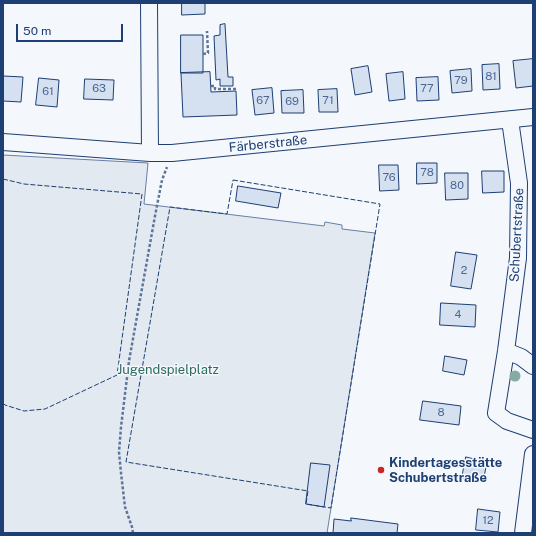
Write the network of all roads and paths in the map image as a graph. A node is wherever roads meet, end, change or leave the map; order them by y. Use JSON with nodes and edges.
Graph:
{"nodes":[{"id":1,"x":149,"y":3,"type":"edge"},
{"id":2,"x":208,"y":31,"type":"dead end"},
{"id":3,"x":203,"y":54,"type":"dead end"},
{"id":4,"x":211,"y":86,"type":"dead end"},
{"id":5,"x":237,"y":89,"type":"dead end"},
{"id":6,"x":533,"y":118,"type":"edge"},
{"id":7,"x":510,"y":120,"type":"junction"},
{"id":8,"x":3,"y":142,"type":"edge"},
{"id":9,"x":150,"y":153,"type":"junction"},
{"id":10,"x":172,"y":153,"type":"junction"},
{"id":11,"x":506,"y":351,"type":"junction"},
{"id":12,"x":533,"y":366,"type":"edge"},
{"id":13,"x":533,"y":430,"type":"edge"},
{"id":14,"x":533,"y":454,"type":"edge"},
{"id":15,"x":133,"y":533,"type":"edge"},
{"id":16,"x":523,"y":533,"type":"edge"}],
"edges":[{"from":1,"to":9,"type":"street"},
{"from":2,"to":3,"type":"path"},
{"from":4,"to":5,"type":"path"},
{"from":6,"to":7,"type":"street","name":"Färberstraße"},
{"from":7,"to":10,"type":"street","name":"Färberstraße"},
{"from":7,"to":11,"type":"street","name":"Schubertstraße"},
{"from":8,"to":9,"type":"street","name":"Färberstraße"},
{"from":9,"to":10,"type":"street","name":"Färberstraße"},
{"from":10,"to":15,"type":"path"},
{"from":11,"to":12,"type":"street"},
{"from":11,"to":13,"type":"street","name":"Schubertstraße"},
{"from":14,"to":16,"type":"street"}]}
